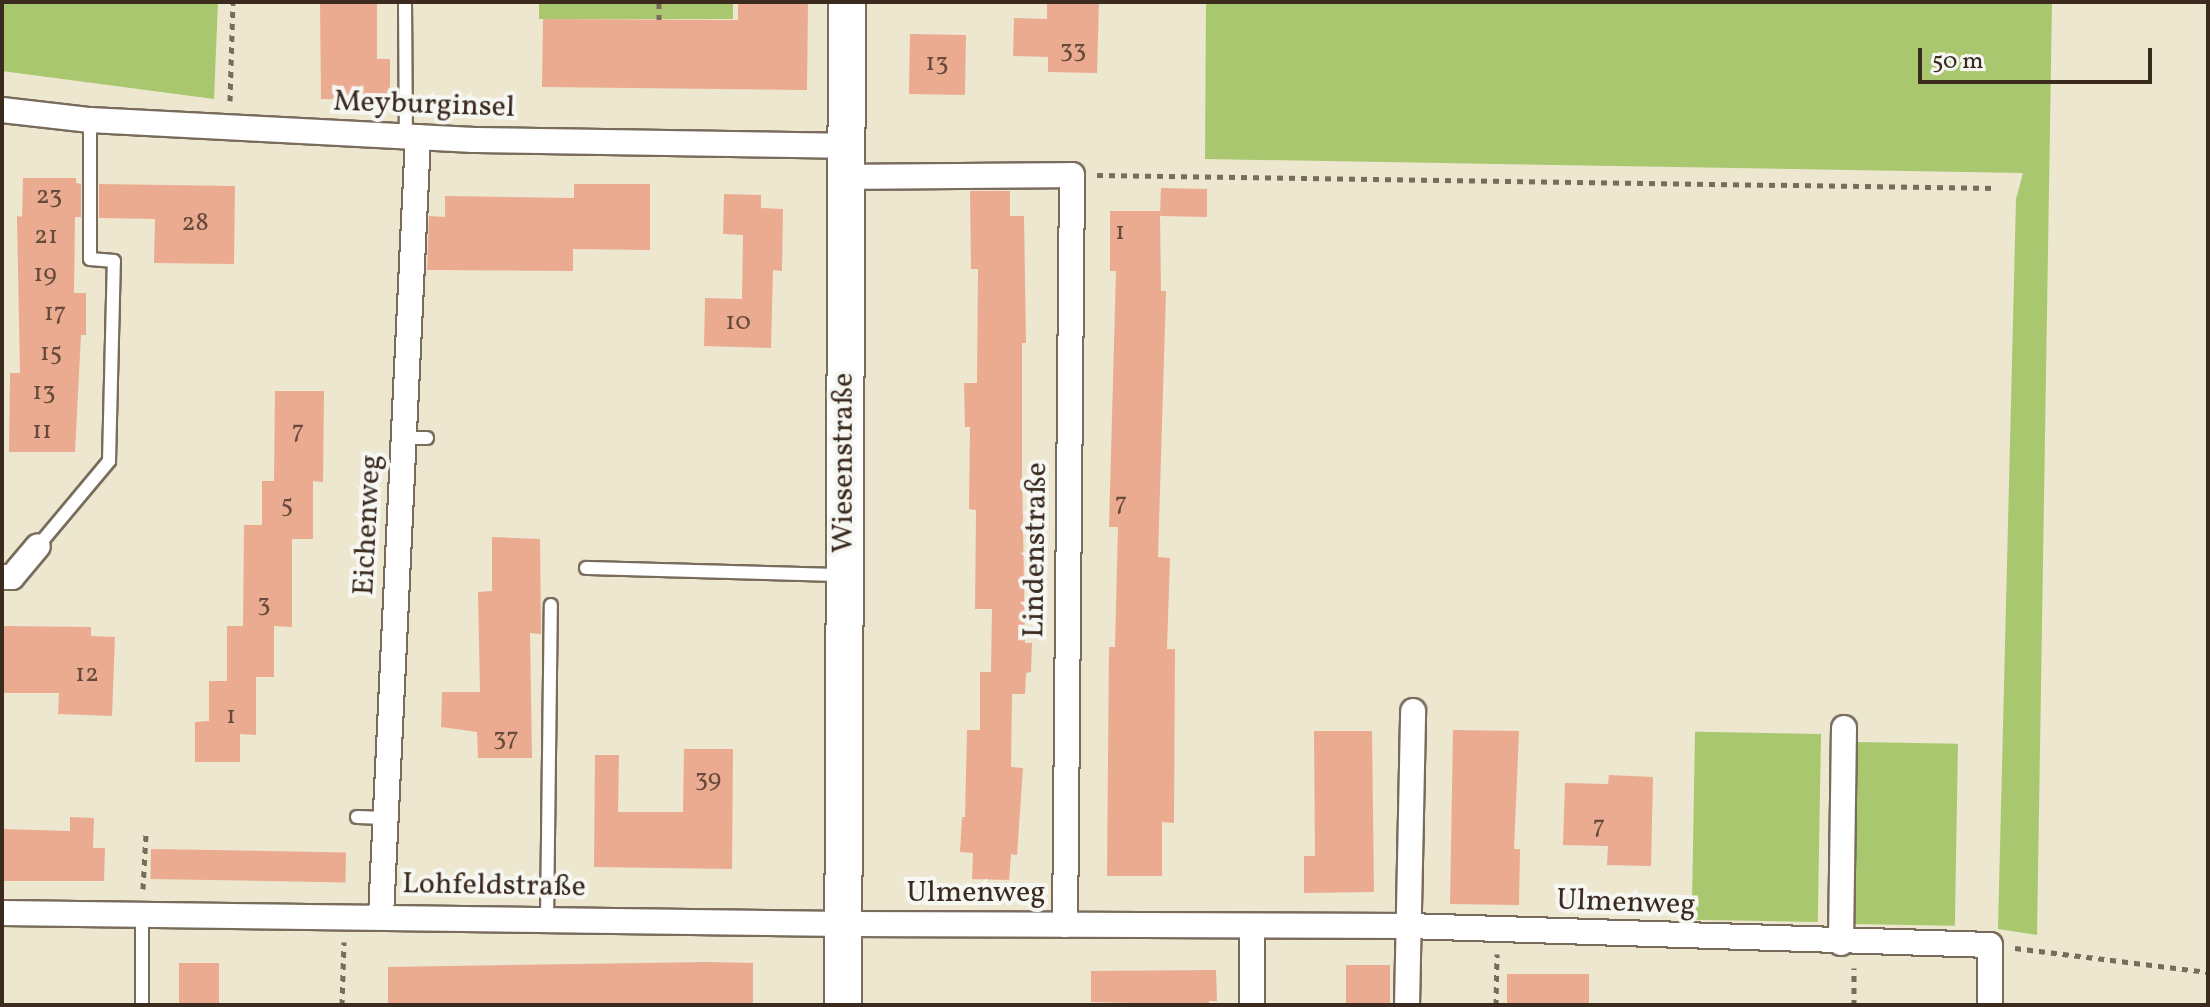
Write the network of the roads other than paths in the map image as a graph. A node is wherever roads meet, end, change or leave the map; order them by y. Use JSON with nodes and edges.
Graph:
{"nodes":[{"id":1,"x":405,"y":2,"type":"edge"},
{"id":2,"x":847,"y":2,"type":"edge"},
{"id":3,"x":2,"y":110,"type":"edge"},
{"id":4,"x":90,"y":120,"type":"junction"},
{"id":5,"x":412,"y":137,"type":"junction"},
{"id":6,"x":845,"y":162,"type":"junction"},
{"id":7,"x":1072,"y":175,"type":"joint"},
{"id":8,"x":38,"y":546,"type":"joint"},
{"id":9,"x":586,"y":568,"type":"dead end"},
{"id":10,"x":843,"y":576,"type":"junction"},
{"id":11,"x":2,"y":577,"type":"edge"},
{"id":12,"x":551,"y":605,"type":"dead end"},
{"id":13,"x":1413,"y":711,"type":"dead end"},
{"id":14,"x":1844,"y":728,"type":"dead end"},
{"id":15,"x":357,"y":817,"type":"dead end"},
{"id":16,"x":385,"y":818,"type":"junction"},
{"id":17,"x":2,"y":913,"type":"edge"},
{"id":18,"x":142,"y":913,"type":"junction"},
{"id":19,"x":381,"y":916,"type":"junction"},
{"id":20,"x":547,"y":919,"type":"junction"},
{"id":21,"x":844,"y":924,"type":"junction"},
{"id":22,"x":1065,"y":925,"type":"junction"},
{"id":23,"x":1252,"y":926,"type":"junction"},
{"id":24,"x":1408,"y":926,"type":"junction"},
{"id":25,"x":1848,"y":943,"type":"junction"},
{"id":26,"x":142,"y":1005,"type":"edge"},
{"id":27,"x":843,"y":1005,"type":"edge"},
{"id":28,"x":1252,"y":1005,"type":"edge"},
{"id":29,"x":1407,"y":1005,"type":"edge"},
{"id":30,"x":1990,"y":1005,"type":"edge"}],
"edges":[{"from":1,"to":5,"type":"lane"},
{"from":2,"to":6,"type":"main road","name":"Wiesenstraße"},
{"from":3,"to":4,"type":"street","name":"Meyburginsel"},
{"from":4,"to":5,"type":"street","name":"Meyburginsel"},
{"from":4,"to":8,"type":"lane"},
{"from":5,"to":6,"type":"street","name":"Meyburginsel"},
{"from":5,"to":16,"type":"street","name":"Eichenweg"},
{"from":6,"to":7,"type":"street","name":"Meyburginsel"},
{"from":6,"to":10,"type":"main road","name":"Wiesenstraße"},
{"from":7,"to":22,"type":"street","name":"Lindenstraße"},
{"from":8,"to":11,"type":"street"},
{"from":9,"to":10,"type":"lane"},
{"from":10,"to":21,"type":"main road","name":"Wiesenstraße"},
{"from":12,"to":20,"type":"lane"},
{"from":13,"to":24,"type":"street"},
{"from":14,"to":25,"type":"street"},
{"from":15,"to":16,"type":"lane"},
{"from":16,"to":19,"type":"street","name":"Eichenweg"},
{"from":17,"to":18,"type":"street","name":"Lohfeldstraße"},
{"from":18,"to":19,"type":"street","name":"Lohfeldstraße"},
{"from":18,"to":26,"type":"lane"},
{"from":19,"to":20,"type":"street","name":"Lohfeldstraße"},
{"from":20,"to":21,"type":"street","name":"Lohfeldstraße"},
{"from":21,"to":22,"type":"street","name":"Ulmenweg"},
{"from":21,"to":27,"type":"main road","name":"Wiesenstraße"},
{"from":22,"to":23,"type":"street","name":"Ulmenweg"},
{"from":23,"to":24,"type":"street","name":"Ulmenweg"},
{"from":23,"to":28,"type":"street"},
{"from":24,"to":25,"type":"street","name":"Ulmenweg"},
{"from":24,"to":29,"type":"street"},
{"from":25,"to":30,"type":"street","name":"Ulmenweg"}]}
